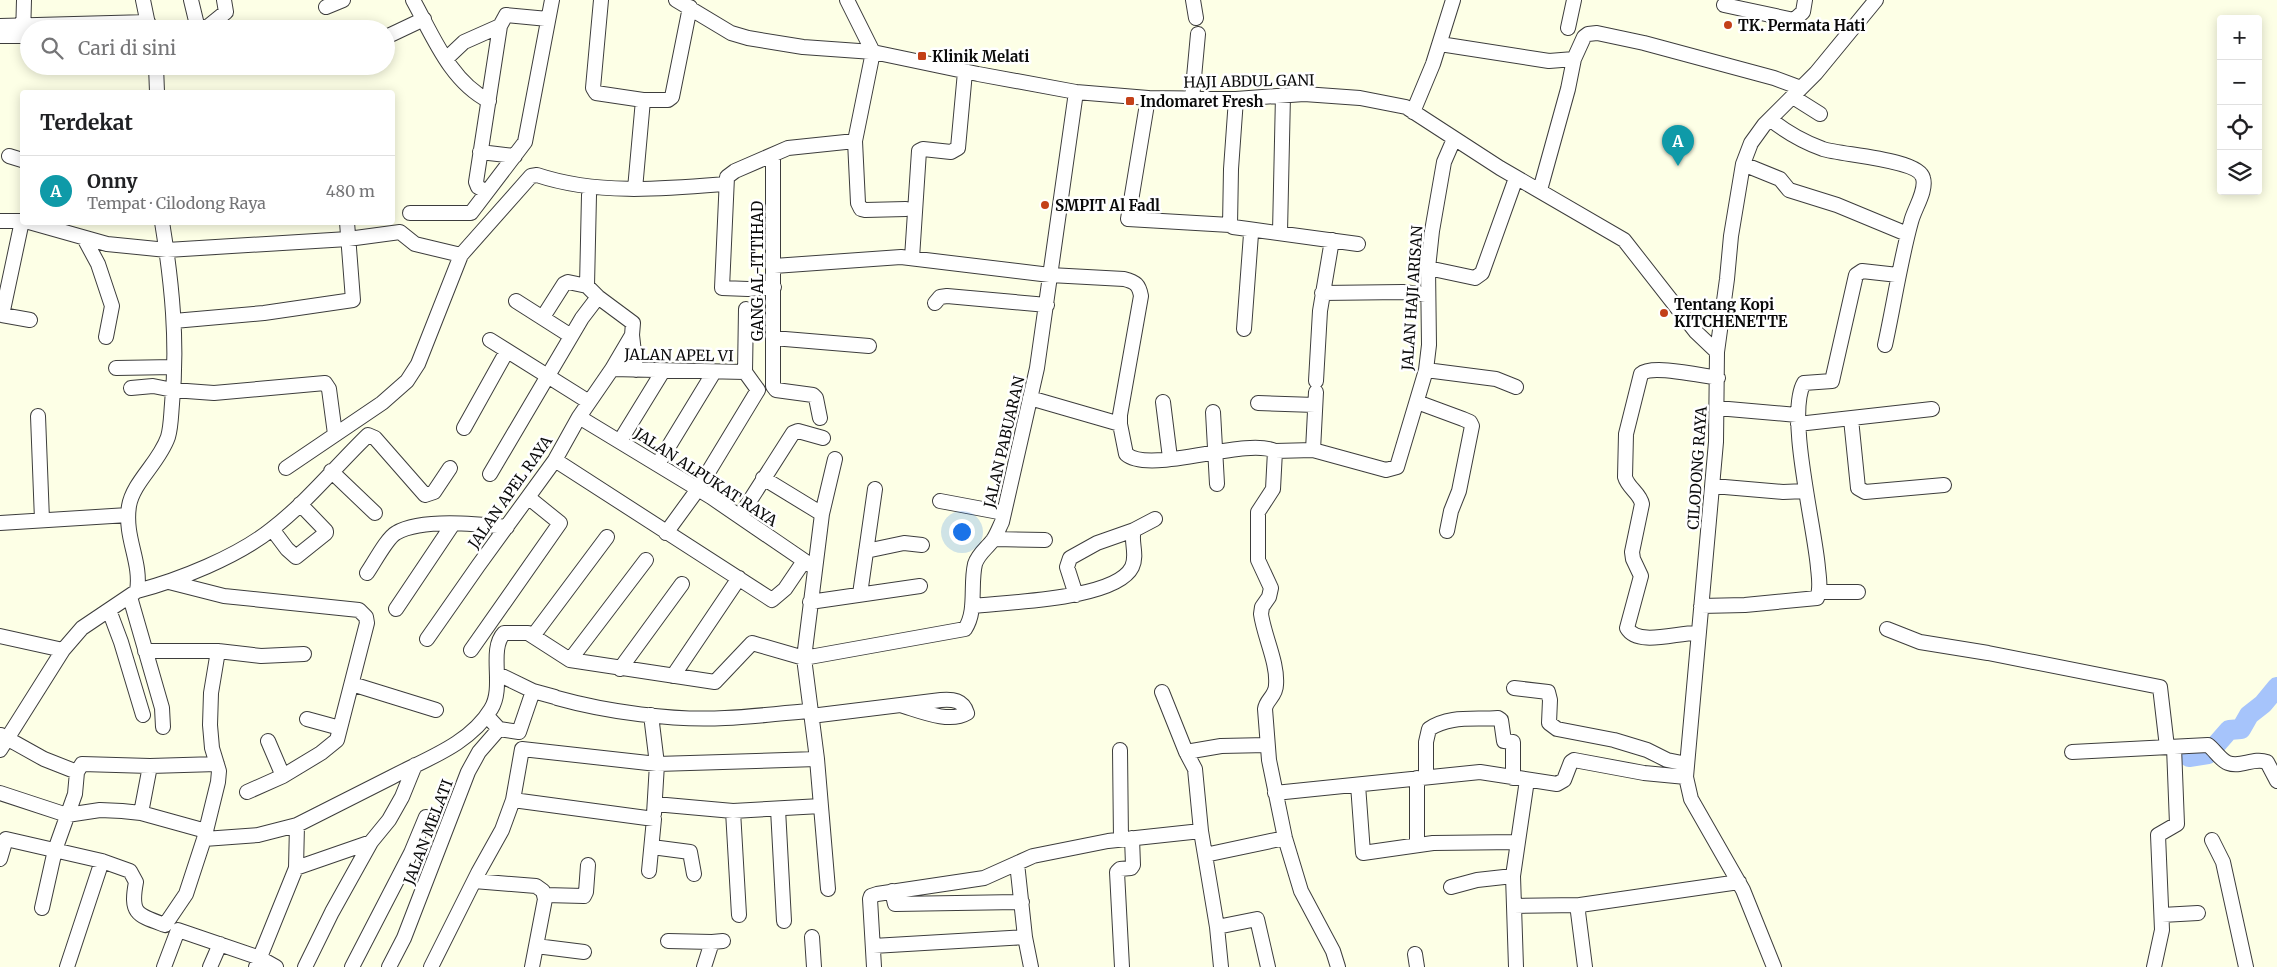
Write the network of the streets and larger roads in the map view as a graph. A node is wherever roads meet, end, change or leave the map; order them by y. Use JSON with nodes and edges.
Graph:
{"nodes":[{"id":1,"x":24,"y":0,"type":"edge"},
{"id":2,"x":143,"y":0,"type":"edge"},
{"id":3,"x":191,"y":0,"type":"edge"},
{"id":4,"x":224,"y":0,"type":"edge"},
{"id":5,"x":343,"y":0,"type":"edge"},
{"id":6,"x":413,"y":0,"type":"edge"},
{"id":7,"x":552,"y":0,"type":"edge"},
{"id":8,"x":602,"y":0,"type":"edge"},
{"id":9,"x":676,"y":0,"type":"edge"},
{"id":10,"x":846,"y":0,"type":"edge"},
{"id":11,"x":1193,"y":0,"type":"edge"},
{"id":12,"x":1453,"y":0,"type":"edge"},
{"id":13,"x":1574,"y":0,"type":"edge"},
{"id":14,"x":1805,"y":0,"type":"edge"},
{"id":15,"x":1876,"y":0,"type":"edge"},
{"id":16,"x":1724,"y":5,"type":"dead end"},
{"id":17,"x":326,"y":7,"type":"dead end"},
{"id":18,"x":690,"y":7,"type":"junction"},
{"id":19,"x":548,"y":18,"type":"junction"},
{"id":20,"x":1196,"y":18,"type":"dead end"},
{"id":21,"x":424,"y":19,"type":"junction"},
{"id":22,"x":25,"y":20,"type":"edge"},
{"id":23,"x":147,"y":20,"type":"edge"},
{"id":24,"x":196,"y":20,"type":"edge"},
{"id":25,"x":217,"y":20,"type":"edge"},
{"id":26,"x":0,"y":26,"type":"edge"},
{"id":27,"x":500,"y":26,"type":"junction"},
{"id":28,"x":1568,"y":28,"type":"dead end"},
{"id":29,"x":20,"y":31,"type":"edge"},
{"id":30,"x":20,"y":33,"type":"edge"},
{"id":31,"x":395,"y":34,"type":"edge"},
{"id":32,"x":1198,"y":34,"type":"dead end"},
{"id":33,"x":0,"y":36,"type":"edge"},
{"id":34,"x":1440,"y":44,"type":"junction"},
{"id":35,"x":874,"y":52,"type":"junction"},
{"id":36,"x":446,"y":59,"type":"junction"},
{"id":37,"x":1574,"y":59,"type":"junction"},
{"id":38,"x":966,"y":72,"type":"junction"},
{"id":39,"x":156,"y":75,"type":"edge"},
{"id":40,"x":157,"y":90,"type":"edge"},
{"id":41,"x":1076,"y":92,"type":"junction"},
{"id":42,"x":1797,"y":93,"type":"junction"},
{"id":43,"x":1283,"y":95,"type":"junction"},
{"id":44,"x":1148,"y":98,"type":"junction"},
{"id":45,"x":1192,"y":99,"type":"junction"},
{"id":46,"x":1236,"y":99,"type":"junction"},
{"id":47,"x":643,"y":100,"type":"junction"},
{"id":48,"x":489,"y":101,"type":"junction"},
{"id":49,"x":1414,"y":112,"type":"junction"},
{"id":50,"x":1820,"y":114,"type":"dead end"},
{"id":51,"x":1770,"y":120,"type":"junction"},
{"id":52,"x":1454,"y":140,"type":"junction"},
{"id":53,"x":855,"y":141,"type":"junction"},
{"id":54,"x":480,"y":152,"type":"junction"},
{"id":55,"x":515,"y":156,"type":"junction"},
{"id":56,"x":773,"y":156,"type":"junction"},
{"id":57,"x":1743,"y":164,"type":"junction"},
{"id":58,"x":1516,"y":178,"type":"junction"},
{"id":59,"x":725,"y":184,"type":"junction"},
{"id":60,"x":636,"y":189,"type":"junction"},
{"id":61,"x":1540,"y":190,"type":"junction"},
{"id":62,"x":487,"y":192,"type":"junction"},
{"id":63,"x":588,"y":195,"type":"dead end"},
{"id":64,"x":906,"y":209,"type":"dead end"},
{"id":65,"x":410,"y":213,"type":"dead end"},
{"id":66,"x":0,"y":221,"type":"edge"},
{"id":67,"x":20,"y":221,"type":"edge"},
{"id":68,"x":21,"y":225,"type":"edge"},
{"id":69,"x":47,"y":225,"type":"edge"},
{"id":70,"x":163,"y":225,"type":"edge"},
{"id":71,"x":347,"y":225,"type":"edge"},
{"id":72,"x":1230,"y":225,"type":"junction"},
{"id":73,"x":1248,"y":229,"type":"junction"},
{"id":74,"x":1280,"y":232,"type":"junction"},
{"id":75,"x":1907,"y":234,"type":"junction"},
{"id":76,"x":84,"y":238,"type":"junction"},
{"id":77,"x":348,"y":238,"type":"junction"},
{"id":78,"x":1332,"y":240,"type":"junction"},
{"id":79,"x":1358,"y":244,"type":"dead end"},
{"id":80,"x":167,"y":250,"type":"junction"},
{"id":81,"x":461,"y":255,"type":"junction"},
{"id":82,"x":912,"y":258,"type":"junction"},
{"id":83,"x":774,"y":266,"type":"junction"},
{"id":84,"x":1428,"y":268,"type":"junction"},
{"id":85,"x":1050,"y":275,"type":"junction"},
{"id":86,"x":1898,"y":275,"type":"junction"},
{"id":87,"x":587,"y":286,"type":"junction"},
{"id":88,"x":774,"y":287,"type":"junction"},
{"id":89,"x":1322,"y":293,"type":"junction"},
{"id":90,"x":1428,"y":295,"type":"junction"},
{"id":91,"x":598,"y":297,"type":"junction"},
{"id":92,"x":516,"y":301,"type":"dead end"},
{"id":93,"x":935,"y":303,"type":"dead end"},
{"id":94,"x":1047,"y":304,"type":"junction"},
{"id":95,"x":746,"y":310,"type":"dead end"},
{"id":96,"x":543,"y":317,"type":"junction"},
{"id":97,"x":30,"y":320,"type":"dead end"},
{"id":98,"x":174,"y":321,"type":"junction"},
{"id":99,"x":1244,"y":329,"type":"dead end"},
{"id":100,"x":571,"y":336,"type":"junction"},
{"id":101,"x":632,"y":336,"type":"junction"},
{"id":102,"x":106,"y":337,"type":"dead end"},
{"id":103,"x":773,"y":338,"type":"junction"},
{"id":104,"x":490,"y":340,"type":"dead end"},
{"id":105,"x":1885,"y":345,"type":"dead end"},
{"id":106,"x":869,"y":346,"type":"dead end"},
{"id":107,"x":507,"y":351,"type":"junction"},
{"id":108,"x":1717,"y":352,"type":"junction"},
{"id":109,"x":174,"y":367,"type":"junction"},
{"id":110,"x":116,"y":368,"type":"dead end"},
{"id":111,"x":612,"y":369,"type":"junction"},
{"id":112,"x":636,"y":370,"type":"junction"},
{"id":113,"x":663,"y":370,"type":"junction"},
{"id":114,"x":1426,"y":370,"type":"junction"},
{"id":115,"x":714,"y":372,"type":"junction"},
{"id":116,"x":745,"y":372,"type":"junction"},
{"id":117,"x":549,"y":377,"type":"junction"},
{"id":118,"x":1718,"y":378,"type":"junction"},
{"id":119,"x":1516,"y":387,"type":"dead end"},
{"id":120,"x":131,"y":388,"type":"dead end"},
{"id":121,"x":173,"y":390,"type":"junction"},
{"id":122,"x":1316,"y":393,"type":"junction"},
{"id":123,"x":1030,"y":398,"type":"junction"},
{"id":124,"x":589,"y":402,"type":"junction"},
{"id":125,"x":1163,"y":402,"type":"dead end"},
{"id":126,"x":1417,"y":402,"type":"junction"},
{"id":127,"x":1258,"y":403,"type":"dead end"},
{"id":128,"x":1718,"y":408,"type":"junction"},
{"id":129,"x":1932,"y":409,"type":"dead end"},
{"id":130,"x":1213,"y":412,"type":"dead end"},
{"id":131,"x":38,"y":416,"type":"dead end"},
{"id":132,"x":578,"y":417,"type":"junction"},
{"id":133,"x":820,"y":418,"type":"dead end"},
{"id":134,"x":1798,"y":419,"type":"junction"},
{"id":135,"x":1851,"y":419,"type":"junction"},
{"id":136,"x":1120,"y":424,"type":"junction"},
{"id":137,"x":464,"y":428,"type":"dead end"},
{"id":138,"x":335,"y":434,"type":"junction"},
{"id":139,"x":823,"y":438,"type":"dead end"},
{"id":140,"x":620,"y":441,"type":"junction"},
{"id":141,"x":1313,"y":450,"type":"junction"},
{"id":142,"x":1275,"y":451,"type":"junction"},
{"id":143,"x":1215,"y":453,"type":"junction"},
{"id":144,"x":835,"y":458,"type":"dead end"},
{"id":145,"x":1170,"y":458,"type":"junction"},
{"id":146,"x":555,"y":460,"type":"junction"},
{"id":147,"x":658,"y":464,"type":"junction"},
{"id":148,"x":286,"y":468,"type":"dead end"},
{"id":149,"x":450,"y":468,"type":"dead end"},
{"id":150,"x":331,"y":471,"type":"junction"},
{"id":151,"x":490,"y":474,"type":"dead end"},
{"id":152,"x":763,"y":478,"type":"junction"},
{"id":153,"x":1217,"y":484,"type":"dead end"},
{"id":154,"x":1944,"y":485,"type":"dead end"},
{"id":155,"x":1713,"y":486,"type":"junction"},
{"id":156,"x":698,"y":489,"type":"junction"},
{"id":157,"x":875,"y":490,"type":"dead end"},
{"id":158,"x":1806,"y":491,"type":"junction"},
{"id":159,"x":529,"y":498,"type":"junction"},
{"id":160,"x":940,"y":501,"type":"dead end"},
{"id":161,"x":300,"y":504,"type":"junction"},
{"id":162,"x":375,"y":513,"type":"dead end"},
{"id":163,"x":1004,"y":513,"type":"junction"},
{"id":164,"x":822,"y":514,"type":"junction"},
{"id":165,"x":128,"y":515,"type":"junction"},
{"id":166,"x":740,"y":516,"type":"junction"},
{"id":167,"x":1155,"y":519,"type":"dead end"},
{"id":168,"x":42,"y":520,"type":"junction"},
{"id":169,"x":0,"y":523,"type":"edge"},
{"id":170,"x":453,"y":524,"type":"junction"},
{"id":171,"x":507,"y":527,"type":"junction"},
{"id":172,"x":272,"y":529,"type":"junction"},
{"id":173,"x":1134,"y":530,"type":"junction"},
{"id":174,"x":1447,"y":531,"type":"dead end"},
{"id":175,"x":666,"y":533,"type":"junction"},
{"id":176,"x":607,"y":537,"type":"dead end"},
{"id":177,"x":994,"y":539,"type":"junction"},
{"id":178,"x":1046,"y":540,"type":"dead end"},
{"id":179,"x":922,"y":545,"type":"dead end"},
{"id":180,"x":866,"y":551,"type":"junction"},
{"id":181,"x":646,"y":560,"type":"dead end"},
{"id":182,"x":809,"y":564,"type":"junction"},
{"id":183,"x":367,"y":573,"type":"dead end"},
{"id":184,"x":739,"y":578,"type":"junction"},
{"id":185,"x":169,"y":582,"type":"junction"},
{"id":186,"x":682,"y":584,"type":"dead end"},
{"id":187,"x":920,"y":586,"type":"dead end"},
{"id":188,"x":1820,"y":592,"type":"junction"},
{"id":189,"x":1858,"y":592,"type":"dead end"},
{"id":190,"x":133,"y":594,"type":"junction"},
{"id":191,"x":860,"y":594,"type":"junction"},
{"id":192,"x":1076,"y":595,"type":"junction"},
{"id":193,"x":810,"y":602,"type":"junction"},
{"id":194,"x":972,"y":606,"type":"junction"},
{"id":195,"x":1701,"y":606,"type":"junction"},
{"id":196,"x":396,"y":609,"type":"dead end"},
{"id":197,"x":108,"y":610,"type":"junction"},
{"id":198,"x":488,"y":623,"type":"junction"},
{"id":199,"x":1886,"y":629,"type":"dead end"},
{"id":200,"x":1698,"y":633,"type":"junction"},
{"id":201,"x":0,"y":636,"type":"edge"},
{"id":202,"x":533,"y":636,"type":"junction"},
{"id":203,"x":500,"y":637,"type":"junction"},
{"id":204,"x":427,"y":639,"type":"dead end"},
{"id":205,"x":63,"y":650,"type":"junction"},
{"id":206,"x":470,"y":650,"type":"dead end"},
{"id":207,"x":145,"y":651,"type":"junction"},
{"id":208,"x":218,"y":651,"type":"junction"},
{"id":209,"x":304,"y":654,"type":"dead end"},
{"id":210,"x":804,"y":658,"type":"junction"},
{"id":211,"x":570,"y":660,"type":"junction"},
{"id":212,"x":620,"y":669,"type":"junction"},
{"id":213,"x":498,"y":674,"type":"junction"},
{"id":214,"x":673,"y":676,"type":"junction"},
{"id":215,"x":352,"y":684,"type":"junction"},
{"id":216,"x":1514,"y":688,"type":"dead end"},
{"id":217,"x":533,"y":691,"type":"junction"},
{"id":218,"x":1162,"y":692,"type":"dead end"},
{"id":219,"x":900,"y":705,"type":"dead end"},
{"id":220,"x":436,"y":710,"type":"dead end"},
{"id":221,"x":810,"y":714,"type":"junction"},
{"id":222,"x":143,"y":715,"type":"dead end"},
{"id":223,"x":651,"y":715,"type":"junction"},
{"id":224,"x":487,"y":716,"type":"junction"},
{"id":225,"x":307,"y":719,"type":"dead end"},
{"id":226,"x":163,"y":727,"type":"dead end"},
{"id":227,"x":340,"y":728,"type":"junction"},
{"id":228,"x":499,"y":729,"type":"junction"},
{"id":229,"x":2,"y":741,"type":"edge"},
{"id":230,"x":268,"y":741,"type":"dead end"},
{"id":231,"x":1267,"y":746,"type":"junction"},
{"id":232,"x":2171,"y":747,"type":"junction"},
{"id":233,"x":1120,"y":750,"type":"dead end"},
{"id":234,"x":1186,"y":752,"type":"junction"},
{"id":235,"x":2072,"y":752,"type":"dead end"},
{"id":236,"x":816,"y":759,"type":"junction"},
{"id":237,"x":217,"y":764,"type":"junction"},
{"id":238,"x":657,"y":764,"type":"junction"},
{"id":239,"x":415,"y":765,"type":"junction"},
{"id":240,"x":150,"y":766,"type":"junction"},
{"id":241,"x":1687,"y":766,"type":"junction"},
{"id":242,"x":77,"y":772,"type":"junction"},
{"id":243,"x":283,"y":776,"type":"junction"},
{"id":244,"x":1422,"y":778,"type":"junction"},
{"id":245,"x":1513,"y":778,"type":"junction"},
{"id":246,"x":1527,"y":780,"type":"junction"},
{"id":247,"x":2277,"y":781,"type":"edge"},
{"id":248,"x":1358,"y":785,"type":"junction"},
{"id":249,"x":248,"y":792,"type":"dead end"},
{"id":250,"x":0,"y":793,"type":"edge"},
{"id":251,"x":1275,"y":793,"type":"junction"},
{"id":252,"x":513,"y":800,"type":"junction"},
{"id":253,"x":655,"y":804,"type":"junction"},
{"id":254,"x":821,"y":806,"type":"junction"},
{"id":255,"x":778,"y":809,"type":"junction"},
{"id":256,"x":733,"y":811,"type":"junction"},
{"id":257,"x":141,"y":813,"type":"junction"},
{"id":258,"x":67,"y":815,"type":"junction"},
{"id":259,"x":426,"y":817,"type":"dead end"},
{"id":260,"x":654,"y":819,"type":"junction"},
{"id":261,"x":297,"y":825,"type":"junction"},
{"id":262,"x":1201,"y":831,"type":"junction"},
{"id":263,"x":205,"y":835,"type":"junction"},
{"id":264,"x":1285,"y":838,"type":"junction"},
{"id":265,"x":1127,"y":839,"type":"junction"},
{"id":266,"x":2212,"y":840,"type":"dead end"},
{"id":267,"x":371,"y":842,"type":"junction"},
{"id":268,"x":1518,"y":842,"type":"junction"},
{"id":269,"x":1417,"y":844,"type":"junction"},
{"id":270,"x":652,"y":848,"type":"junction"},
{"id":271,"x":56,"y":850,"type":"junction"},
{"id":272,"x":1205,"y":855,"type":"junction"},
{"id":273,"x":0,"y":859,"type":"edge"},
{"id":274,"x":102,"y":861,"type":"junction"},
{"id":275,"x":1017,"y":863,"type":"junction"},
{"id":276,"x":588,"y":865,"type":"dead end"},
{"id":277,"x":296,"y":868,"type":"junction"},
{"id":278,"x":649,"y":871,"type":"dead end"},
{"id":279,"x":694,"y":874,"type":"dead end"},
{"id":280,"x":1513,"y":876,"type":"junction"},
{"id":281,"x":474,"y":881,"type":"junction"},
{"id":282,"x":1739,"y":882,"type":"junction"},
{"id":283,"x":1451,"y":887,"type":"dead end"},
{"id":284,"x":828,"y":889,"type":"dead end"},
{"id":285,"x":892,"y":891,"type":"junction"},
{"id":286,"x":545,"y":895,"type":"junction"},
{"id":287,"x":1022,"y":902,"type":"junction"},
{"id":288,"x":1580,"y":905,"type":"junction"},
{"id":289,"x":1514,"y":906,"type":"junction"},
{"id":290,"x":42,"y":908,"type":"dead end"},
{"id":291,"x":2198,"y":913,"type":"dead end"},
{"id":292,"x":738,"y":915,"type":"dead end"},
{"id":293,"x":2162,"y":915,"type":"junction"},
{"id":294,"x":784,"y":921,"type":"dead end"},
{"id":295,"x":1217,"y":927,"type":"junction"},
{"id":296,"x":812,"y":937,"type":"dead end"},
{"id":297,"x":1025,"y":937,"type":"junction"},
{"id":298,"x":668,"y":941,"type":"dead end"},
{"id":299,"x":220,"y":944,"type":"junction"},
{"id":300,"x":536,"y":946,"type":"junction"},
{"id":301,"x":874,"y":946,"type":"junction"},
{"id":302,"x":584,"y":952,"type":"dead end"},
{"id":303,"x":258,"y":963,"type":"edge"},
{"id":304,"x":67,"y":967,"type":"edge"},
{"id":305,"x":164,"y":967,"type":"edge"},
{"id":306,"x":210,"y":967,"type":"edge"},
{"id":307,"x":276,"y":967,"type":"edge"},
{"id":308,"x":305,"y":967,"type":"edge"},
{"id":309,"x":352,"y":967,"type":"edge"},
{"id":310,"x":389,"y":967,"type":"edge"},
{"id":311,"x":430,"y":967,"type":"edge"},
{"id":312,"x":532,"y":967,"type":"edge"},
{"id":313,"x":704,"y":967,"type":"edge"},
{"id":314,"x":814,"y":967,"type":"edge"},
{"id":315,"x":874,"y":967,"type":"edge"},
{"id":316,"x":1032,"y":967,"type":"edge"},
{"id":317,"x":1122,"y":967,"type":"edge"},
{"id":318,"x":1221,"y":967,"type":"edge"},
{"id":319,"x":1268,"y":967,"type":"edge"},
{"id":320,"x":1338,"y":967,"type":"edge"},
{"id":321,"x":1516,"y":967,"type":"edge"},
{"id":322,"x":1585,"y":967,"type":"edge"},
{"id":323,"x":1774,"y":967,"type":"edge"},
{"id":324,"x":2154,"y":967,"type":"edge"},
{"id":325,"x":2246,"y":967,"type":"edge"}],
"edges":[{"from":1,"to":22,"type":"street"},
{"from":2,"to":23,"type":"street"},
{"from":3,"to":24,"type":"street"},
{"from":4,"to":25,"type":"street"},
{"from":5,"to":17,"type":"street"},
{"from":6,"to":21,"type":"street"},
{"from":7,"to":19,"type":"street"},
{"from":8,"to":47,"type":"street"},
{"from":9,"to":18,"type":"street","name":"HAJI ABDUL GANI"},
{"from":10,"to":35,"type":"street"},
{"from":11,"to":20,"type":"street"},
{"from":12,"to":34,"type":"street"},
{"from":13,"to":28,"type":"street"},
{"from":14,"to":16,"type":"street"},
{"from":15,"to":42,"type":"street","name":"CILODONG RAYA"},
{"from":18,"to":35,"type":"street","name":"HAJI ABDUL GANI"},
{"from":18,"to":47,"type":"street"},
{"from":19,"to":27,"type":"street"},
{"from":19,"to":55,"type":"street"},
{"from":21,"to":31,"type":"street"},
{"from":21,"to":36,"type":"street"},
{"from":26,"to":29,"type":"street"},
{"from":27,"to":36,"type":"street"},
{"from":27,"to":48,"type":"street"},
{"from":30,"to":33,"type":"street"},
{"from":32,"to":45,"type":"street"},
{"from":34,"to":37,"type":"street"},
{"from":34,"to":49,"type":"street"},
{"from":35,"to":38,"type":"street","name":"HAJI ABDUL GANI"},
{"from":35,"to":53,"type":"street"},
{"from":36,"to":48,"type":"street"},
{"from":37,"to":42,"type":"street"},
{"from":37,"to":61,"type":"street"},
{"from":38,"to":41,"type":"street","name":"HAJI ABDUL GANI"},
{"from":38,"to":82,"type":"street"},
{"from":39,"to":40,"type":"street"},
{"from":41,"to":44,"type":"street","name":"HAJI ABDUL GANI"},
{"from":41,"to":85,"type":"street","name":"JALAN PABUARAN"},
{"from":42,"to":50,"type":"street"},
{"from":42,"to":51,"type":"street","name":"CILODONG RAYA"},
{"from":43,"to":46,"type":"street","name":"HAJI ABDUL GANI"},
{"from":43,"to":49,"type":"street","name":"HAJI ABDUL GANI"},
{"from":43,"to":74,"type":"street"},
{"from":44,"to":45,"type":"street","name":"HAJI ABDUL GANI"},
{"from":44,"to":72,"type":"street"},
{"from":45,"to":46,"type":"street","name":"HAJI ABDUL GANI"},
{"from":46,"to":72,"type":"street"},
{"from":47,"to":60,"type":"street"},
{"from":48,"to":54,"type":"street"},
{"from":49,"to":52,"type":"street","name":"HAJI ABDUL GANI"},
{"from":51,"to":57,"type":"street","name":"CILODONG RAYA"},
{"from":51,"to":75,"type":"street"},
{"from":52,"to":58,"type":"street","name":"HAJI ABDUL GANI"},
{"from":52,"to":84,"type":"street","name":"JALAN HAJI ARISAN"},
{"from":53,"to":56,"type":"street"},
{"from":53,"to":64,"type":"street"},
{"from":54,"to":55,"type":"street"},
{"from":54,"to":62,"type":"street"},
{"from":55,"to":62,"type":"street"},
{"from":56,"to":59,"type":"street"},
{"from":56,"to":83,"type":"street","name":"GANG AL-ITTIHAD"},
{"from":57,"to":75,"type":"street"},
{"from":57,"to":108,"type":"street","name":"CILODONG RAYA"},
{"from":58,"to":61,"type":"street","name":"HAJI ABDUL GANI"},
{"from":58,"to":84,"type":"street"},
{"from":59,"to":60,"type":"street"},
{"from":59,"to":88,"type":"street"},
{"from":60,"to":81,"type":"street"},
{"from":61,"to":108,"type":"street","name":"HAJI ABDUL GANI"},
{"from":62,"to":65,"type":"street"},
{"from":63,"to":87,"type":"street"},
{"from":66,"to":67,"type":"street"},
{"from":68,"to":97,"type":"street"},
{"from":69,"to":76,"type":"street"},
{"from":70,"to":80,"type":"street"},
{"from":71,"to":77,"type":"street"},
{"from":72,"to":73,"type":"street"},
{"from":73,"to":74,"type":"street"},
{"from":73,"to":99,"type":"street"},
{"from":74,"to":78,"type":"street"},
{"from":75,"to":86,"type":"street"},
{"from":76,"to":80,"type":"street"},
{"from":76,"to":102,"type":"street"},
{"from":77,"to":80,"type":"street"},
{"from":77,"to":81,"type":"street"},
{"from":77,"to":98,"type":"street"},
{"from":78,"to":79,"type":"street"},
{"from":78,"to":89,"type":"street"},
{"from":80,"to":98,"type":"street"},
{"from":81,"to":138,"type":"street"},
{"from":82,"to":83,"type":"street"},
{"from":82,"to":85,"type":"street"},
{"from":83,"to":88,"type":"street","name":"GANG AL-ITTIHAD"},
{"from":84,"to":90,"type":"street","name":"JALAN HAJI ARISAN"},
{"from":85,"to":94,"type":"street","name":"JALAN PABUARAN"},
{"from":85,"to":136,"type":"street"},
{"from":86,"to":105,"type":"street"},
{"from":86,"to":134,"type":"street"},
{"from":87,"to":91,"type":"street"},
{"from":87,"to":96,"type":"street"},
{"from":88,"to":103,"type":"street","name":"GANG AL-ITTIHAD"},
{"from":89,"to":90,"type":"street"},
{"from":89,"to":122,"type":"street"},
{"from":90,"to":114,"type":"street","name":"JALAN HAJI ARISAN"},
{"from":91,"to":100,"type":"street"},
{"from":91,"to":101,"type":"street"},
{"from":92,"to":96,"type":"street"},
{"from":93,"to":94,"type":"street"},
{"from":94,"to":123,"type":"street","name":"JALAN PABUARAN"},
{"from":95,"to":116,"type":"street"},
{"from":96,"to":100,"type":"street"},
{"from":98,"to":109,"type":"street"},
{"from":100,"to":117,"type":"street"},
{"from":101,"to":111,"type":"street","name":"JALAN APEL RAYA"},
{"from":101,"to":112,"type":"street"},
{"from":103,"to":106,"type":"street"},
{"from":103,"to":133,"type":"street","name":"GANG AL-ITTIHAD"},
{"from":104,"to":107,"type":"street"},
{"from":107,"to":117,"type":"street"},
{"from":107,"to":137,"type":"street"},
{"from":108,"to":118,"type":"street","name":"CILODONG RAYA"},
{"from":109,"to":110,"type":"street"},
{"from":109,"to":121,"type":"street"},
{"from":111,"to":112,"type":"street","name":"JALAN APEL VI"},
{"from":111,"to":124,"type":"street","name":"JALAN APEL RAYA"},
{"from":112,"to":113,"type":"street","name":"JALAN APEL VI"},
{"from":113,"to":115,"type":"street","name":"JALAN APEL VI"},
{"from":113,"to":140,"type":"street"},
{"from":114,"to":119,"type":"street"},
{"from":114,"to":126,"type":"street","name":"JALAN HAJI ARISAN"},
{"from":115,"to":116,"type":"street","name":"JALAN APEL VI"},
{"from":115,"to":147,"type":"street"},
{"from":116,"to":156,"type":"street"},
{"from":117,"to":124,"type":"street"},
{"from":117,"to":151,"type":"street"},
{"from":118,"to":128,"type":"street","name":"CILODONG RAYA"},
{"from":118,"to":200,"type":"street"},
{"from":120,"to":121,"type":"street"},
{"from":121,"to":138,"type":"street"},
{"from":121,"to":165,"type":"street"},
{"from":122,"to":127,"type":"street"},
{"from":122,"to":141,"type":"street"},
{"from":123,"to":136,"type":"street"},
{"from":123,"to":163,"type":"street","name":"JALAN PABUARAN"},
{"from":124,"to":132,"type":"street","name":"JALAN APEL RAYA"},
{"from":125,"to":145,"type":"street"},
{"from":126,"to":141,"type":"street","name":"JALAN HAJI ARISAN"},
{"from":126,"to":174,"type":"street"},
{"from":128,"to":134,"type":"street"},
{"from":128,"to":155,"type":"street","name":"CILODONG RAYA"},
{"from":129,"to":135,"type":"street"},
{"from":130,"to":143,"type":"street"},
{"from":131,"to":168,"type":"street"},
{"from":132,"to":140,"type":"street","name":"JALAN ALPUKAT RAYA"},
{"from":132,"to":146,"type":"street","name":"JALAN APEL RAYA"},
{"from":134,"to":135,"type":"street"},
{"from":134,"to":158,"type":"street"},
{"from":135,"to":154,"type":"street"},
{"from":136,"to":145,"type":"street","name":"JALAN HAJI ARISAN"},
{"from":138,"to":148,"type":"street"},
{"from":139,"to":152,"type":"street"},
{"from":140,"to":147,"type":"street","name":"JALAN ALPUKAT RAYA"},
{"from":141,"to":142,"type":"street","name":"JALAN HAJI ARISAN"},
{"from":142,"to":143,"type":"street","name":"JALAN HAJI ARISAN"},
{"from":142,"to":231,"type":"street"},
{"from":143,"to":145,"type":"street","name":"JALAN HAJI ARISAN"},
{"from":143,"to":153,"type":"street"},
{"from":144,"to":164,"type":"street"},
{"from":146,"to":159,"type":"street","name":"JALAN APEL RAYA"},
{"from":146,"to":175,"type":"street"},
{"from":147,"to":156,"type":"street","name":"JALAN ALPUKAT RAYA"},
{"from":149,"to":150,"type":"street"},
{"from":150,"to":161,"type":"street"},
{"from":150,"to":162,"type":"street"},
{"from":152,"to":164,"type":"street"},
{"from":152,"to":166,"type":"street"},
{"from":155,"to":158,"type":"street"},
{"from":155,"to":195,"type":"street","name":"CILODONG RAYA"},
{"from":156,"to":166,"type":"street","name":"JALAN ALPUKAT RAYA"},
{"from":156,"to":175,"type":"street"},
{"from":157,"to":180,"type":"street"},
{"from":158,"to":188,"type":"street"},
{"from":159,"to":171,"type":"street","name":"JALAN APEL RAYA"},
{"from":159,"to":198,"type":"street"},
{"from":160,"to":163,"type":"street"},
{"from":161,"to":172,"type":"street"},
{"from":161,"to":172,"type":"street"},
{"from":163,"to":177,"type":"street","name":"JALAN PABUARAN"},
{"from":164,"to":182,"type":"street"},
{"from":165,"to":168,"type":"street"},
{"from":165,"to":190,"type":"street"},
{"from":166,"to":182,"type":"street","name":"JALAN ALPUKAT RAYA"},
{"from":167,"to":173,"type":"street"},
{"from":168,"to":169,"type":"street"},
{"from":170,"to":171,"type":"street"},
{"from":170,"to":183,"type":"street"},
{"from":170,"to":196,"type":"street"},
{"from":171,"to":204,"type":"street","name":"JALAN APEL RAYA"},
{"from":172,"to":185,"type":"street"},
{"from":173,"to":192,"type":"street"},
{"from":173,"to":192,"type":"street"},
{"from":175,"to":184,"type":"street"},
{"from":176,"to":202,"type":"street"},
{"from":177,"to":178,"type":"street"},
{"from":177,"to":194,"type":"street","name":"JALAN PABUARAN"},
{"from":179,"to":180,"type":"street"},
{"from":180,"to":191,"type":"street"},
{"from":181,"to":211,"type":"street"},
{"from":182,"to":184,"type":"street"},
{"from":182,"to":193,"type":"street"},
{"from":184,"to":214,"type":"street"},
{"from":185,"to":190,"type":"street"},
{"from":185,"to":215,"type":"street"},
{"from":186,"to":212,"type":"street"},
{"from":187,"to":191,"type":"street"},
{"from":188,"to":189,"type":"street"},
{"from":188,"to":195,"type":"street"},
{"from":190,"to":197,"type":"street"},
{"from":190,"to":207,"type":"street"},
{"from":191,"to":193,"type":"street"},
{"from":192,"to":194,"type":"street"},
{"from":193,"to":210,"type":"street"},
{"from":194,"to":210,"type":"street","name":"JALAN PABUARAN"},
{"from":195,"to":200,"type":"street","name":"CILODONG RAYA"},
{"from":197,"to":205,"type":"street"},
{"from":197,"to":222,"type":"street"},
{"from":198,"to":203,"type":"street"},
{"from":198,"to":206,"type":"street"},
{"from":199,"to":232,"type":"street"},
{"from":200,"to":241,"type":"street","name":"CILODONG RAYA"},
{"from":201,"to":205,"type":"street"},
{"from":202,"to":203,"type":"street"},
{"from":202,"to":211,"type":"street"},
{"from":203,"to":213,"type":"street"},
{"from":205,"to":229,"type":"street"},
{"from":207,"to":208,"type":"street"},
{"from":207,"to":226,"type":"street"},
{"from":208,"to":209,"type":"street"},
{"from":208,"to":237,"type":"street"},
{"from":210,"to":214,"type":"street"},
{"from":210,"to":221,"type":"street"},
{"from":211,"to":212,"type":"street"},
{"from":212,"to":214,"type":"street"},
{"from":213,"to":217,"type":"street"},
{"from":213,"to":224,"type":"street"},
{"from":215,"to":220,"type":"street"},
{"from":215,"to":227,"type":"street"},
{"from":216,"to":241,"type":"street"},
{"from":217,"to":223,"type":"street"},
{"from":217,"to":228,"type":"street"},
{"from":218,"to":234,"type":"street"},
{"from":219,"to":221,"type":"street"},
{"from":221,"to":223,"type":"street"},
{"from":221,"to":236,"type":"street"},
{"from":223,"to":238,"type":"street"},
{"from":224,"to":228,"type":"street"},
{"from":224,"to":239,"type":"street"},
{"from":225,"to":227,"type":"street"},
{"from":227,"to":243,"type":"street"},
{"from":228,"to":310,"type":"street","name":"JALAN MELATI"},
{"from":229,"to":242,"type":"street"},
{"from":230,"to":243,"type":"street"},
{"from":231,"to":234,"type":"street"},
{"from":231,"to":251,"type":"street"},
{"from":232,"to":235,"type":"street"},
{"from":232,"to":247,"type":"street"},
{"from":232,"to":293,"type":"street"},
{"from":233,"to":265,"type":"street"},
{"from":234,"to":262,"type":"street"},
{"from":236,"to":238,"type":"street"},
{"from":236,"to":254,"type":"street"},
{"from":237,"to":240,"type":"street"},
{"from":237,"to":263,"type":"street"},
{"from":238,"to":252,"type":"street"},
{"from":238,"to":253,"type":"street"},
{"from":239,"to":261,"type":"street"},
{"from":239,"to":267,"type":"street"},
{"from":240,"to":242,"type":"street"},
{"from":240,"to":257,"type":"street"},
{"from":241,"to":246,"type":"street"},
{"from":241,"to":282,"type":"street","name":"CILODONG RAYA"},
{"from":242,"to":258,"type":"street"},
{"from":243,"to":249,"type":"street"},
{"from":244,"to":245,"type":"street"},
{"from":244,"to":245,"type":"street"},
{"from":244,"to":248,"type":"street"},
{"from":244,"to":269,"type":"street"},
{"from":245,"to":246,"type":"street"},
{"from":246,"to":268,"type":"street"},
{"from":248,"to":251,"type":"street"},
{"from":248,"to":269,"type":"street"},
{"from":250,"to":258,"type":"street"},
{"from":251,"to":264,"type":"street"},
{"from":252,"to":260,"type":"street"},
{"from":252,"to":281,"type":"street"},
{"from":253,"to":256,"type":"street"},
{"from":253,"to":260,"type":"street"},
{"from":254,"to":255,"type":"street"},
{"from":254,"to":284,"type":"street"},
{"from":255,"to":256,"type":"street"},
{"from":255,"to":294,"type":"street"},
{"from":256,"to":292,"type":"street"},
{"from":257,"to":258,"type":"street"},
{"from":257,"to":263,"type":"street"},
{"from":258,"to":271,"type":"street"},
{"from":259,"to":309,"type":"street"},
{"from":260,"to":270,"type":"street"},
{"from":261,"to":263,"type":"street"},
{"from":261,"to":277,"type":"street"},
{"from":262,"to":265,"type":"street"},
{"from":262,"to":272,"type":"street"},
{"from":263,"to":274,"type":"street"},
{"from":264,"to":272,"type":"street"},
{"from":264,"to":320,"type":"street"},
{"from":265,"to":275,"type":"street"},
{"from":265,"to":317,"type":"street"},
{"from":266,"to":325,"type":"street"},
{"from":267,"to":277,"type":"street"},
{"from":267,"to":308,"type":"street"},
{"from":268,"to":269,"type":"street"},
{"from":268,"to":280,"type":"street"},
{"from":270,"to":278,"type":"street"},
{"from":270,"to":279,"type":"street"},
{"from":271,"to":273,"type":"street"},
{"from":271,"to":274,"type":"street"},
{"from":271,"to":290,"type":"street"},
{"from":272,"to":295,"type":"street"},
{"from":274,"to":304,"type":"street"},
{"from":275,"to":285,"type":"street"},
{"from":275,"to":287,"type":"street"},
{"from":276,"to":286,"type":"street"},
{"from":277,"to":303,"type":"street"},
{"from":280,"to":283,"type":"street"},
{"from":280,"to":289,"type":"street"},
{"from":281,"to":286,"type":"street"},
{"from":281,"to":311,"type":"street"},
{"from":282,"to":288,"type":"street"},
{"from":282,"to":323,"type":"street","name":"CILODONG RAYA"},
{"from":285,"to":287,"type":"street"},
{"from":285,"to":301,"type":"street"},
{"from":286,"to":300,"type":"street"},
{"from":287,"to":297,"type":"street"},
{"from":288,"to":289,"type":"street"},
{"from":288,"to":322,"type":"street"},
{"from":289,"to":321,"type":"street"},
{"from":291,"to":293,"type":"street"},
{"from":293,"to":324,"type":"street"},
{"from":295,"to":318,"type":"street"},
{"from":295,"to":319,"type":"street"},
{"from":296,"to":314,"type":"street"},
{"from":297,"to":301,"type":"street"},
{"from":297,"to":316,"type":"street"},
{"from":298,"to":313,"type":"street"},
{"from":299,"to":303,"type":"street"},
{"from":299,"to":305,"type":"street"},
{"from":299,"to":306,"type":"street"},
{"from":300,"to":302,"type":"street"},
{"from":300,"to":312,"type":"street"},
{"from":301,"to":315,"type":"street"},
{"from":303,"to":307,"type":"street"}]}
